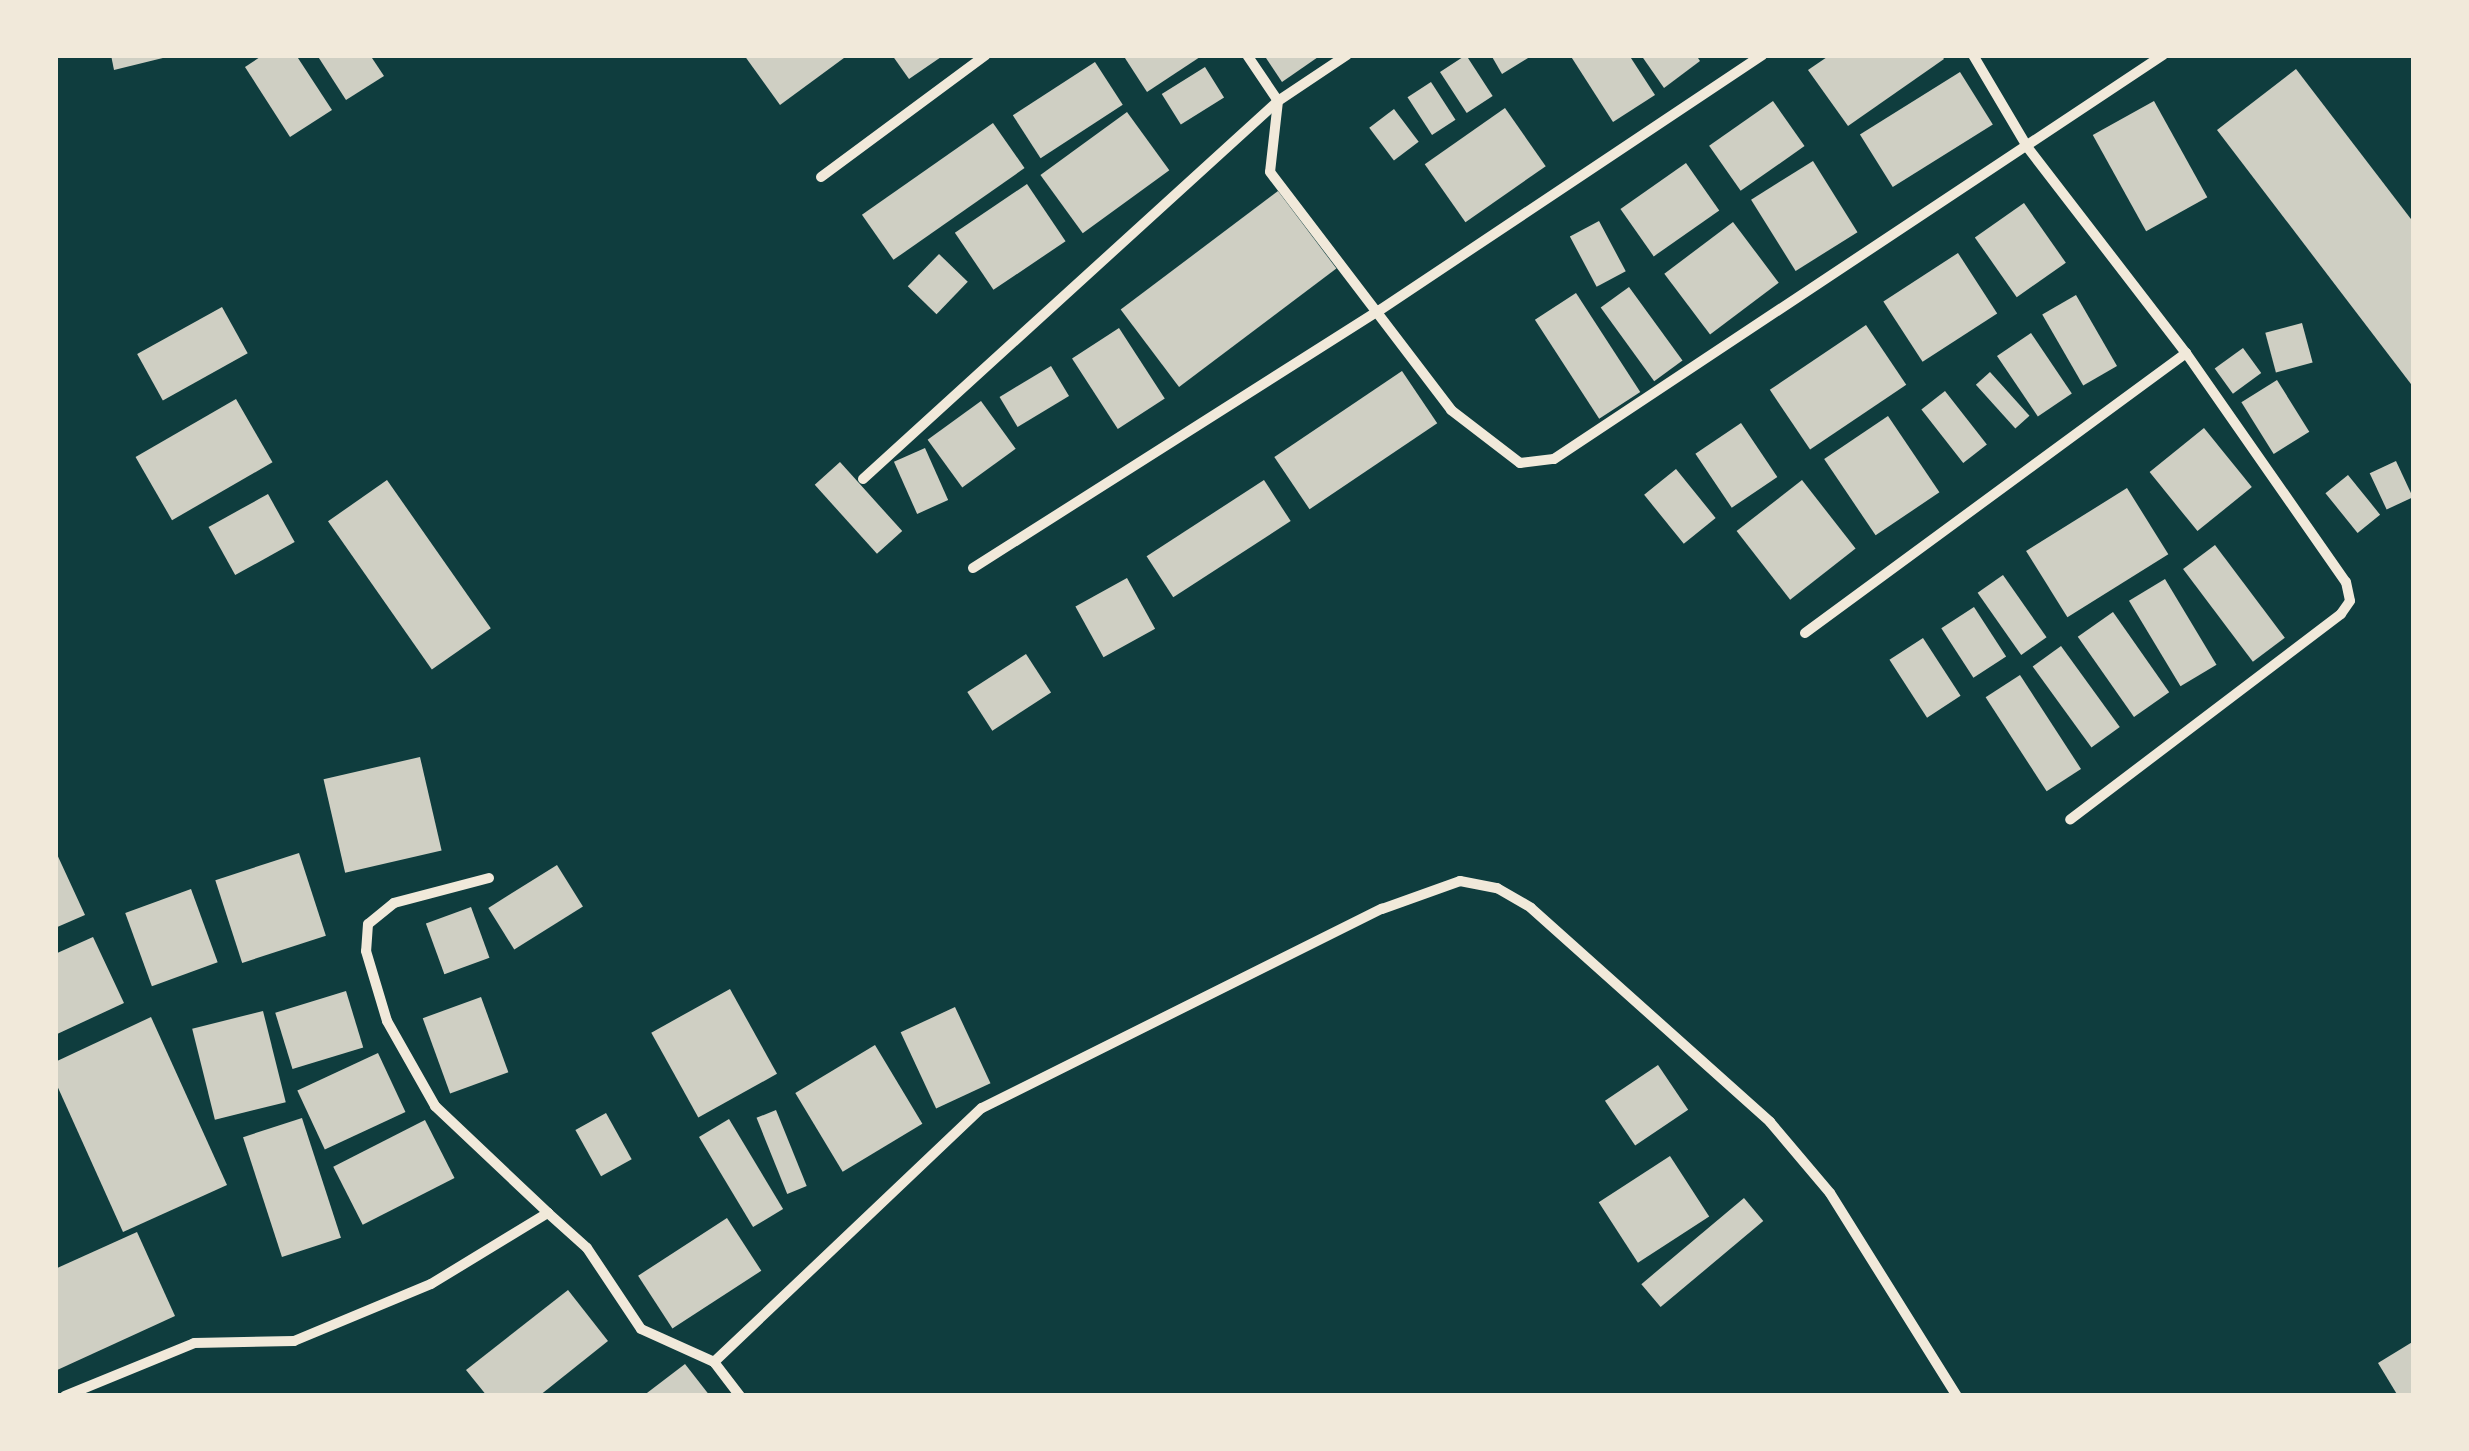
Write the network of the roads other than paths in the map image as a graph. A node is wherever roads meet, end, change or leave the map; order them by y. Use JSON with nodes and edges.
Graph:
{"nodes":[{"id":1,"x":986,"y":55,"type":"edge"},
{"id":2,"x":1247,"y":55,"type":"edge"},
{"id":3,"x":1347,"y":55,"type":"edge"},
{"id":4,"x":1763,"y":55,"type":"edge"},
{"id":5,"x":1972,"y":55,"type":"edge"},
{"id":6,"x":2163,"y":55,"type":"edge"},
{"id":7,"x":1278,"y":101,"type":"junction"},
{"id":8,"x":2028,"y":148,"type":"junction"},
{"id":9,"x":821,"y":177,"type":"dead end"},
{"id":10,"x":1380,"y":310,"type":"junction"},
{"id":11,"x":2186,"y":353,"type":"junction"},
{"id":12,"x":863,"y":479,"type":"dead end"},
{"id":13,"x":973,"y":568,"type":"dead end"},
{"id":14,"x":1805,"y":633,"type":"dead end"},
{"id":15,"x":2070,"y":820,"type":"dead end"},
{"id":16,"x":489,"y":878,"type":"dead end"},
{"id":17,"x":548,"y":1213,"type":"junction"},
{"id":18,"x":714,"y":1362,"type":"junction"},
{"id":19,"x":65,"y":1396,"type":"edge"},
{"id":20,"x":740,"y":1396,"type":"edge"},
{"id":21,"x":1957,"y":1396,"type":"edge"}],
"edges":[{"from":1,"to":9,"type":"street"},
{"from":2,"to":7,"type":"street"},
{"from":3,"to":7,"type":"street"},
{"from":4,"to":10,"type":"street"},
{"from":5,"to":8,"type":"street"},
{"from":6,"to":8,"type":"street"},
{"from":7,"to":10,"type":"street"},
{"from":7,"to":12,"type":"street"},
{"from":8,"to":10,"type":"street"},
{"from":8,"to":11,"type":"street"},
{"from":10,"to":13,"type":"street"},
{"from":11,"to":14,"type":"street"},
{"from":11,"to":15,"type":"street"},
{"from":16,"to":17,"type":"street"},
{"from":17,"to":18,"type":"street"},
{"from":17,"to":19,"type":"street"},
{"from":18,"to":20,"type":"street"},
{"from":18,"to":21,"type":"street"}]}
